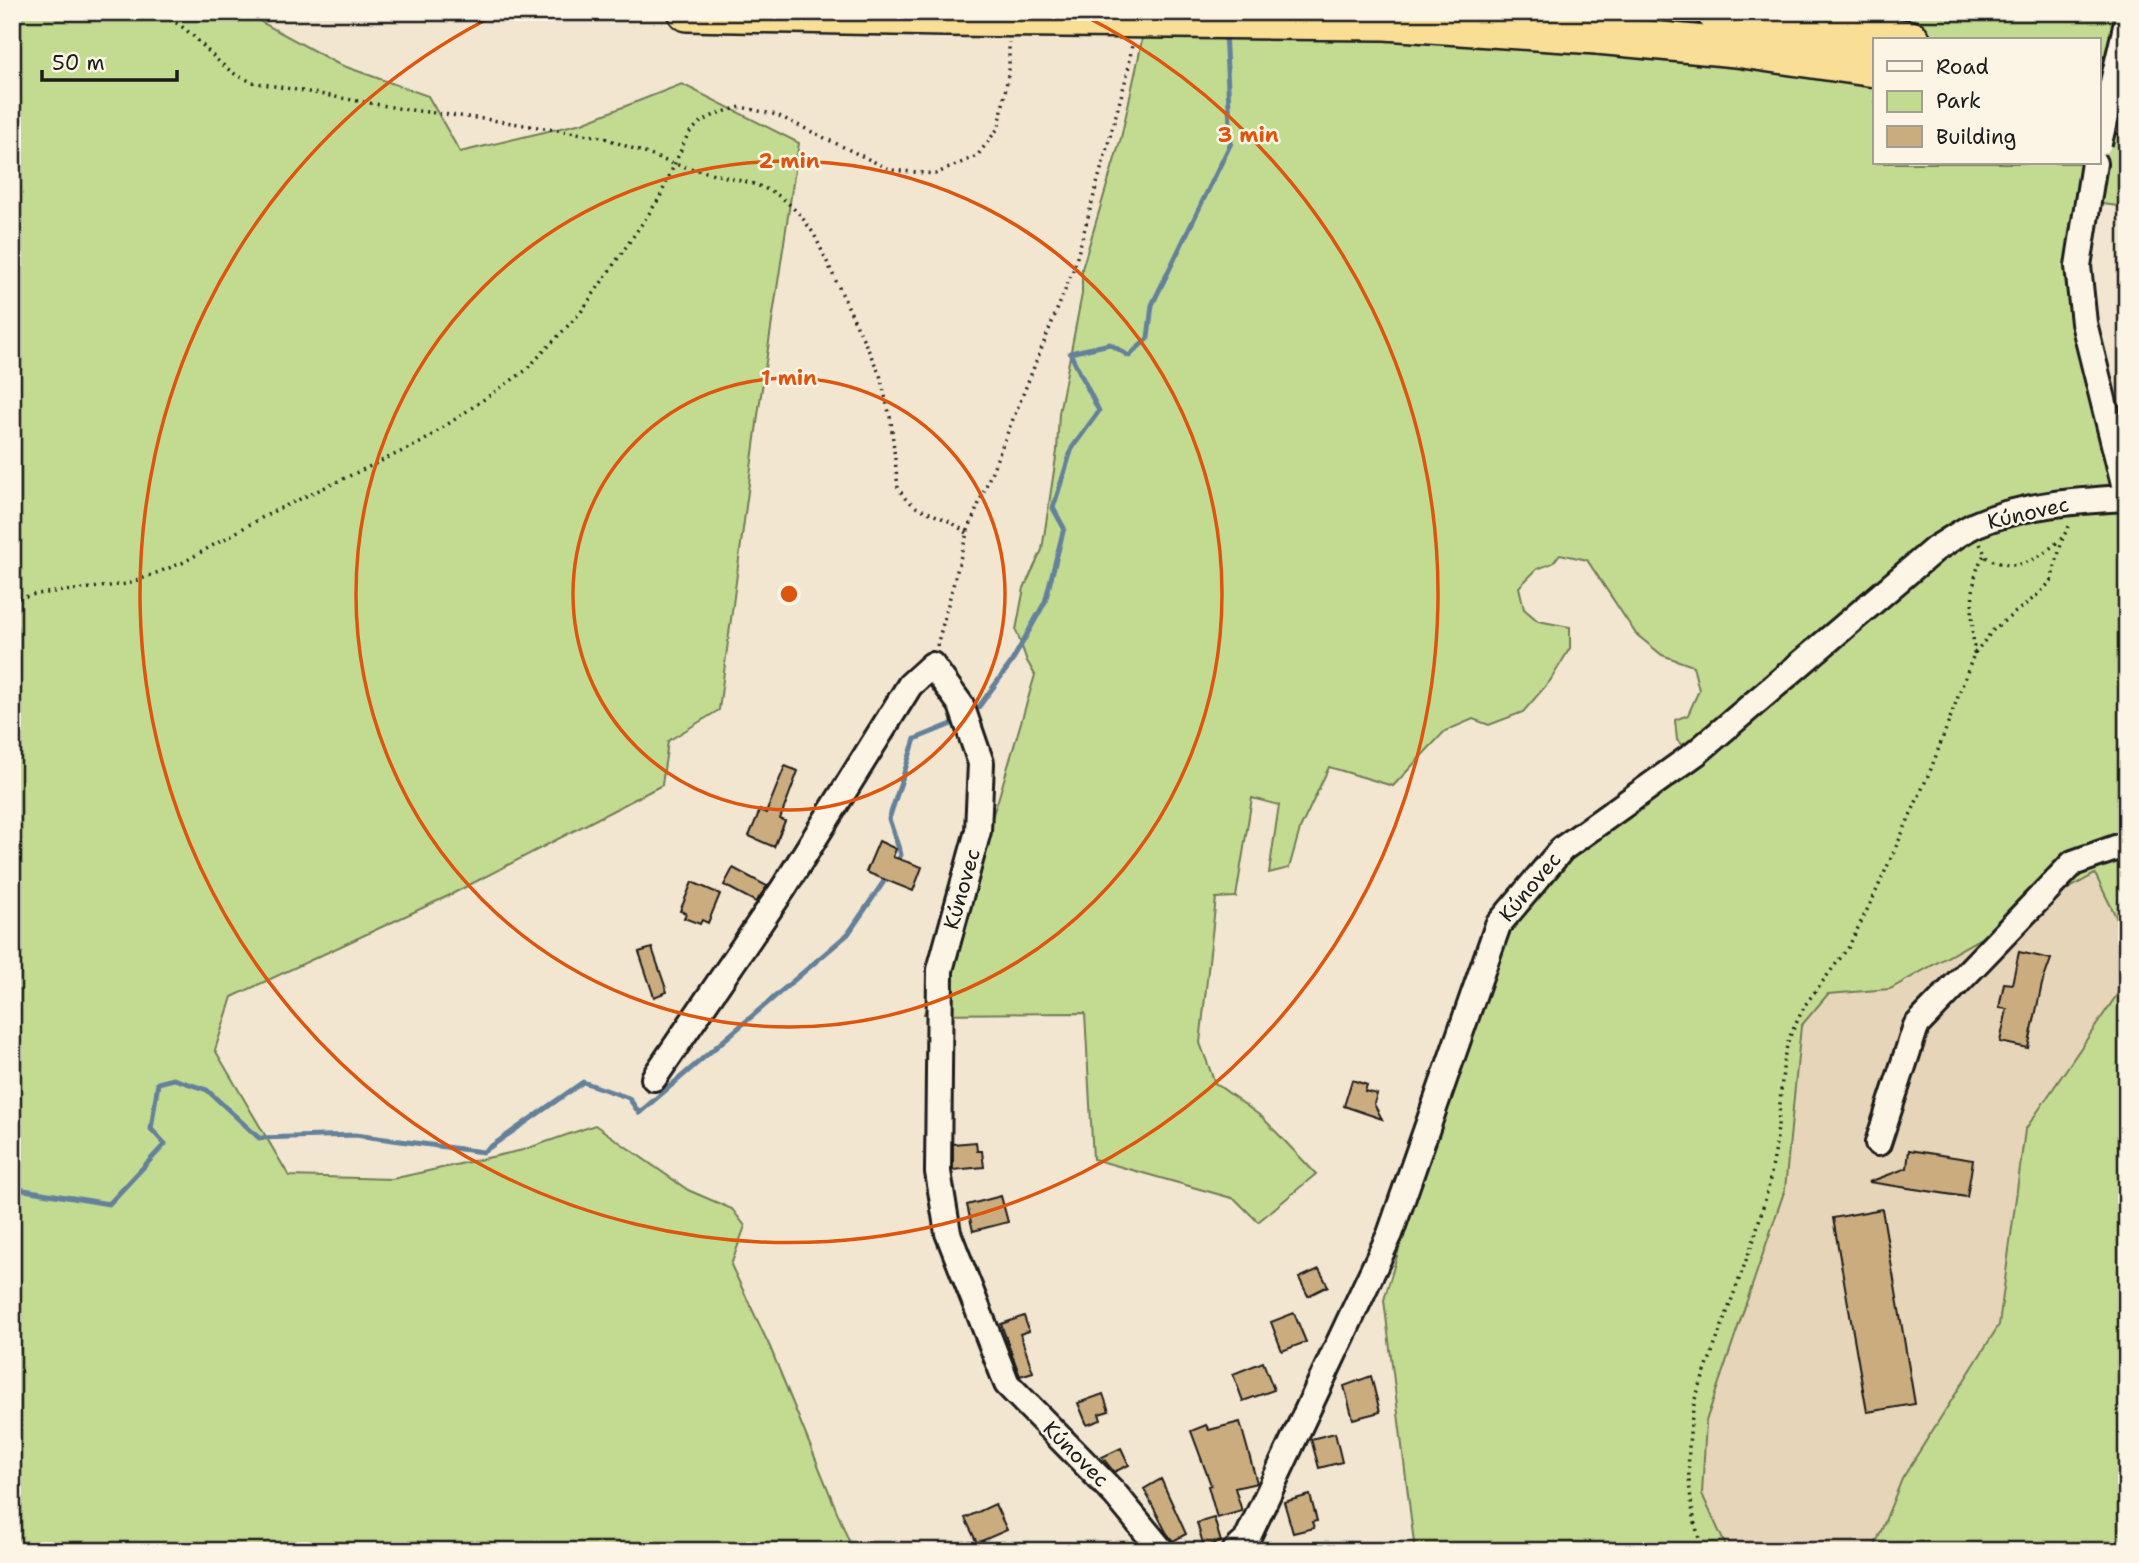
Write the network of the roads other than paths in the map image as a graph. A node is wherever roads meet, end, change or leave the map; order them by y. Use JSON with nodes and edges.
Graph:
{"nodes":[{"id":1,"x":687,"y":12,"type":"edge"},
{"id":2,"x":1715,"y":12,"type":"edge"},
{"id":3,"x":2127,"y":22,"type":"edge"},
{"id":4,"x":1898,"y":38,"type":"edge"},
{"id":5,"x":1873,"y":68,"type":"edge"},
{"id":6,"x":2100,"y":76,"type":"edge"},
{"id":7,"x":2127,"y":82,"type":"edge"},
{"id":8,"x":2100,"y":110,"type":"edge"},
{"id":9,"x":2127,"y":117,"type":"edge"},
{"id":10,"x":2100,"y":139,"type":"edge"},
{"id":11,"x":2094,"y":164,"type":"edge"},
{"id":12,"x":2127,"y":497,"type":"edge"},
{"id":13,"x":2127,"y":844,"type":"edge"},
{"id":14,"x":654,"y":1078,"type":"dead end"},
{"id":15,"x":1878,"y":1143,"type":"dead end"},
{"id":16,"x":1162,"y":1551,"type":"edge"},
{"id":17,"x":1235,"y":1551,"type":"edge"}],
"edges":[{"from":1,"to":5,"type":"highway","bridge":true},
{"from":2,"to":4,"type":"highway"},
{"from":3,"to":10,"type":"street","bridge":true},
{"from":6,"to":7,"type":"highway"},
{"from":8,"to":9,"type":"highway"},
{"from":11,"to":12,"type":"street"},
{"from":12,"to":17,"type":"street","name":"Kúnovec"},
{"from":13,"to":15,"type":"street"},
{"from":14,"to":16,"type":"street","name":"Kúnovec"}]}
